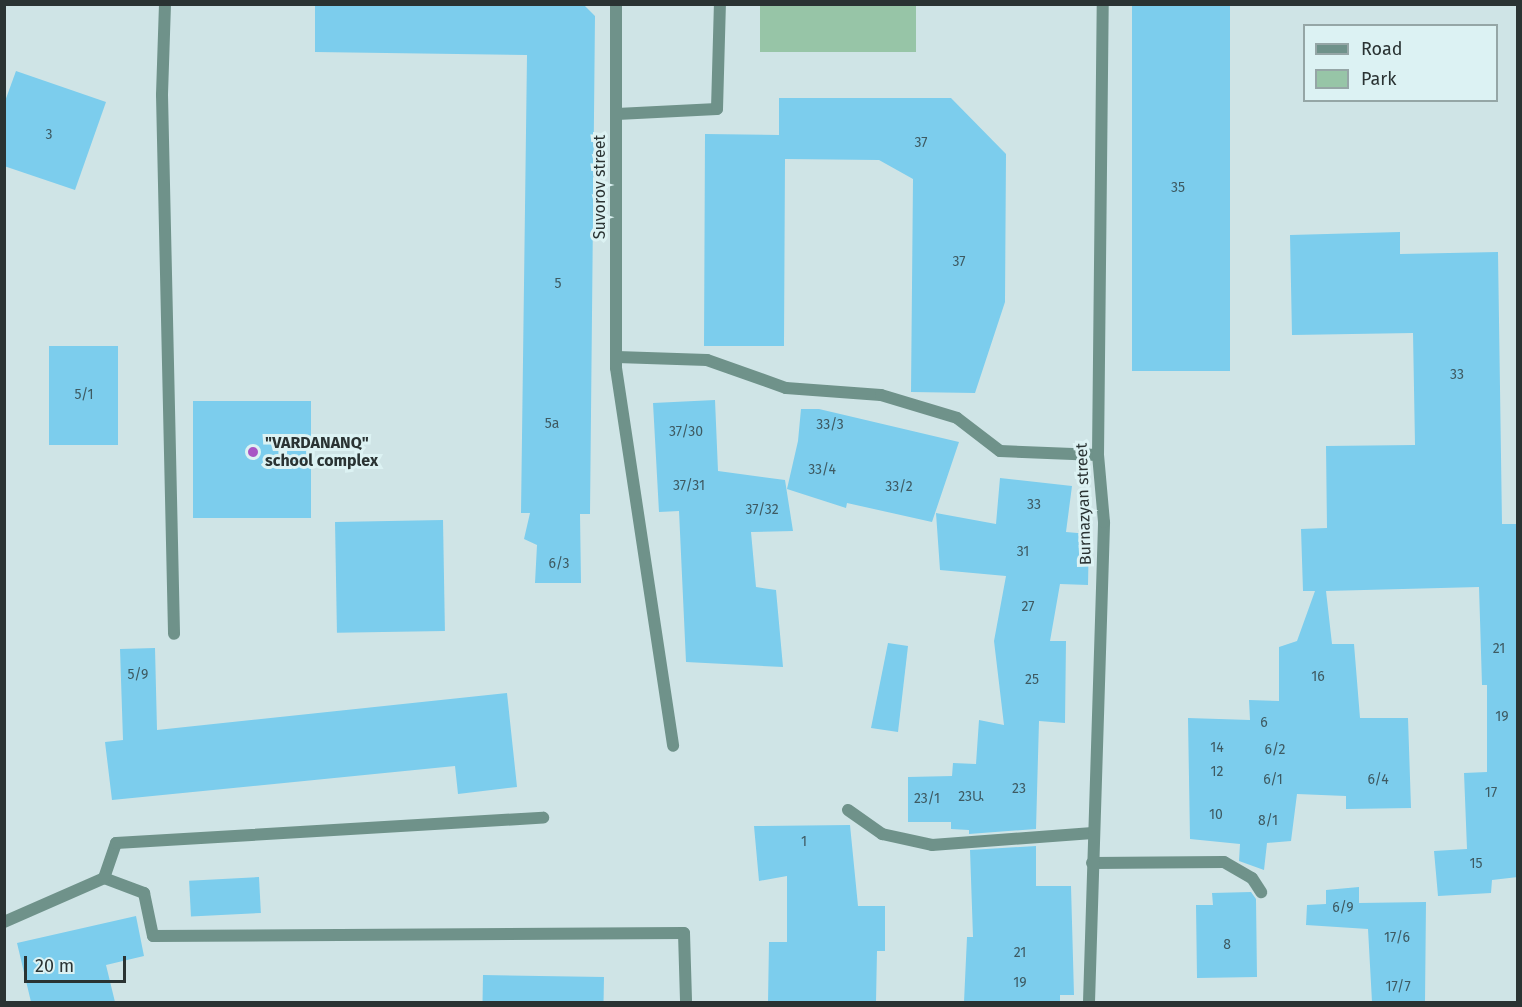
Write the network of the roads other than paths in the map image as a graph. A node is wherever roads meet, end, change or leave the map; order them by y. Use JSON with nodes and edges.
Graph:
{"nodes":[{"id":1,"x":165,"y":4,"type":"edge"},
{"id":2,"x":616,"y":4,"type":"edge"},
{"id":3,"x":720,"y":4,"type":"edge"},
{"id":4,"x":1103,"y":4,"type":"edge"},
{"id":5,"x":616,"y":114,"type":"junction"},
{"id":6,"x":617,"y":363,"type":"junction"},
{"id":7,"x":1098,"y":455,"type":"junction"},
{"id":8,"x":174,"y":634,"type":"dead end"},
{"id":9,"x":673,"y":746,"type":"dead end"},
{"id":10,"x":848,"y":810,"type":"dead end"},
{"id":11,"x":543,"y":818,"type":"dead end"},
{"id":12,"x":1092,"y":833,"type":"junction"},
{"id":13,"x":1092,"y":862,"type":"junction"},
{"id":14,"x":104,"y":878,"type":"junction"},
{"id":15,"x":1261,"y":892,"type":"dead end"},
{"id":16,"x":4,"y":922,"type":"edge"},
{"id":17,"x":686,"y":1002,"type":"edge"},
{"id":18,"x":1089,"y":1002,"type":"edge"}],
"edges":[{"from":1,"to":8,"type":"street"},
{"from":2,"to":5,"type":"street","name":"Suvorov street"},
{"from":3,"to":5,"type":"street"},
{"from":4,"to":7,"type":"street","name":"Burnazyan street"},
{"from":5,"to":6,"type":"street","name":"Suvorov street"},
{"from":6,"to":7,"type":"street"},
{"from":6,"to":9,"type":"street","name":"Suvorov street"},
{"from":7,"to":12,"type":"street","name":"Burnazyan street"},
{"from":10,"to":12,"type":"street"},
{"from":11,"to":14,"type":"street"},
{"from":12,"to":13,"type":"street","name":"Burnazyan street"},
{"from":13,"to":15,"type":"street"},
{"from":13,"to":18,"type":"street","name":"Burnazyan street"},
{"from":14,"to":16,"type":"street"},
{"from":14,"to":17,"type":"street"}]}
